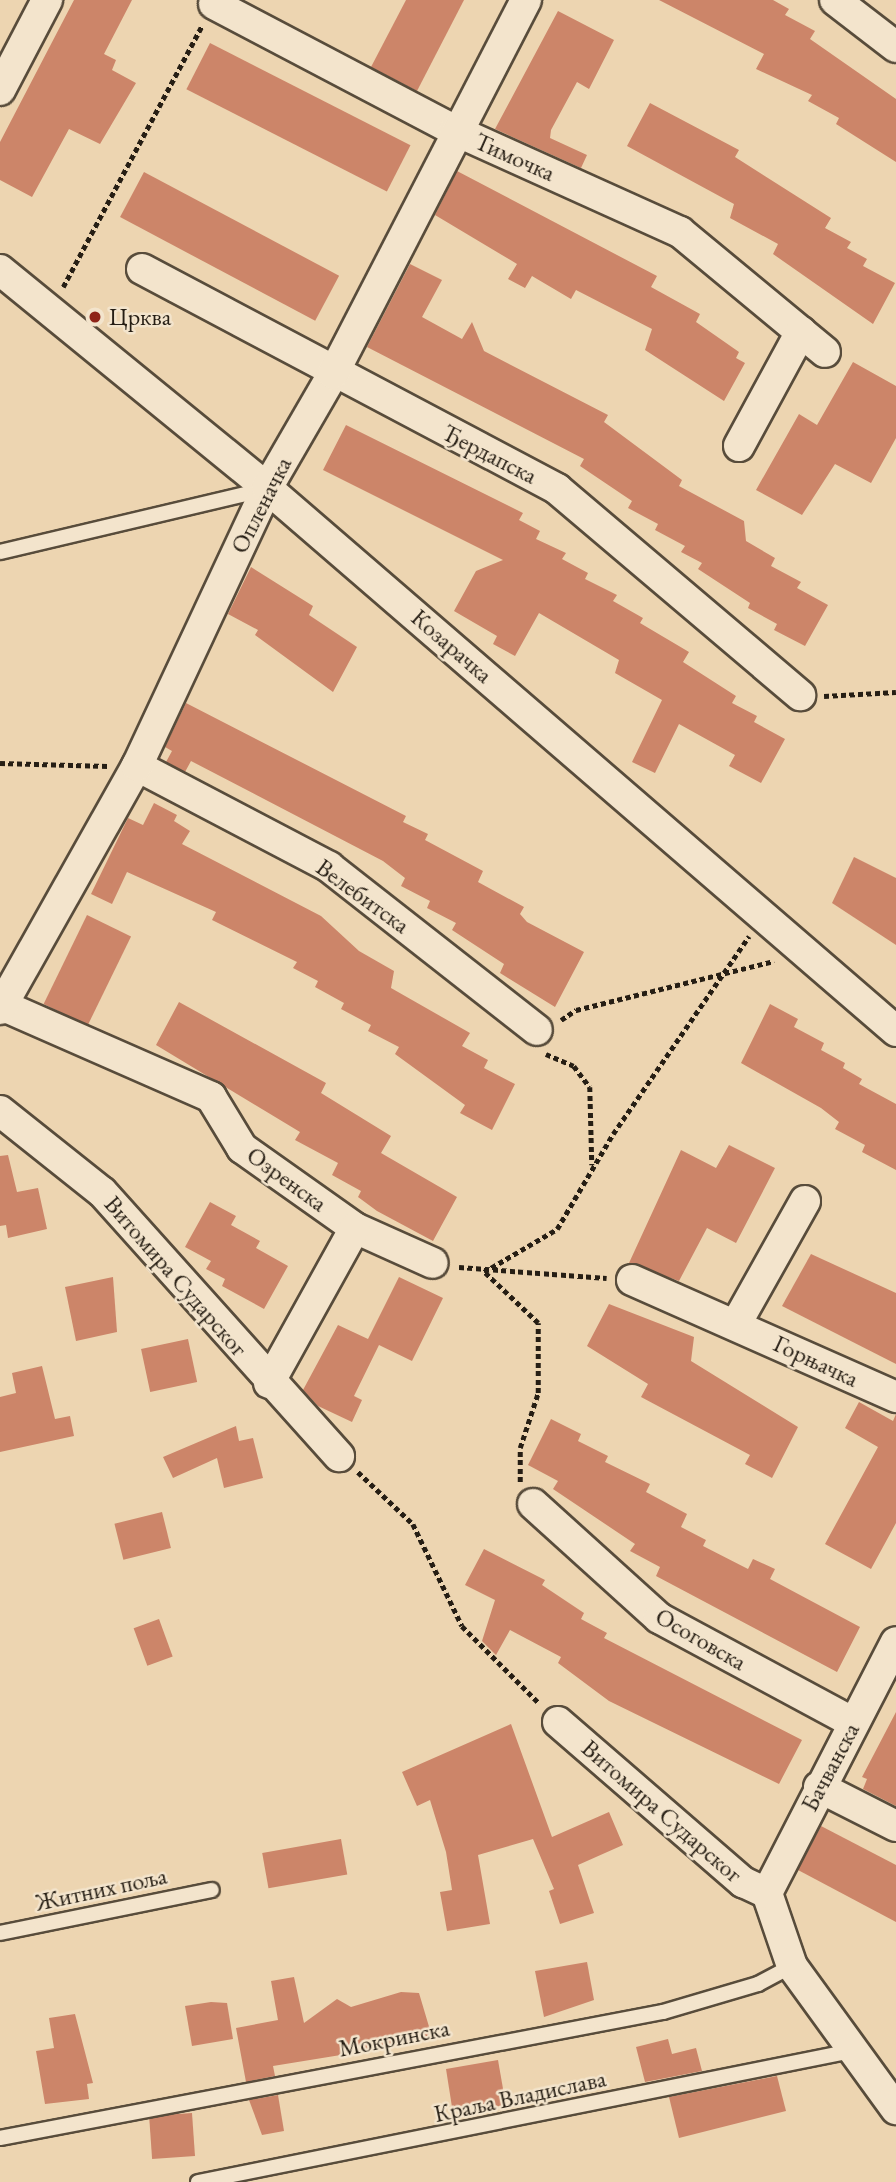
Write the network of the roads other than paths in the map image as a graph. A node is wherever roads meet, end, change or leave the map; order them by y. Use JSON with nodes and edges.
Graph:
{"nodes":[{"id":1,"x":47,"y":0,"type":"edge"},
{"id":2,"x":526,"y":0,"type":"edge"},
{"id":3,"x":835,"y":0,"type":"edge"},
{"id":4,"x":214,"y":4,"type":"road end"},
{"id":5,"x":896,"y":47,"type":"edge"},
{"id":6,"x":0,"y":90,"type":"edge"},
{"id":7,"x":454,"y":130,"type":"junction"},
{"id":8,"x":142,"y":269,"type":"dead end"},
{"id":9,"x":0,"y":270,"type":"edge"},
{"id":10,"x":801,"y":332,"type":"junction"},
{"id":11,"x":825,"y":352,"type":"dead end"},
{"id":12,"x":333,"y":374,"type":"junction"},
{"id":13,"x":739,"y":446,"type":"dead end"},
{"id":14,"x":267,"y":488,"type":"junction"},
{"id":15,"x":0,"y":552,"type":"edge"},
{"id":16,"x":800,"y":695,"type":"road end"},
{"id":17,"x":137,"y":766,"type":"junction"},
{"id":18,"x":3,"y":1008,"type":"edge"},
{"id":19,"x":537,"y":1030,"type":"road end"},
{"id":20,"x":896,"y":1031,"type":"edge"},
{"id":21,"x":0,"y":1111,"type":"edge"},
{"id":22,"x":805,"y":1202,"type":"dead end"},
{"id":23,"x":355,"y":1228,"type":"junction"},
{"id":24,"x":433,"y":1263,"type":"road end"},
{"id":25,"x":632,"y":1280,"type":"road end"},
{"id":26,"x":736,"y":1324,"type":"junction"},
{"id":27,"x":269,"y":1383,"type":"junction"},
{"id":28,"x":896,"y":1397,"type":"edge"},
{"id":29,"x":338,"y":1456,"type":"road end"},
{"id":30,"x":533,"y":1504,"type":"road end"},
{"id":31,"x":896,"y":1642,"type":"edge"},
{"id":32,"x":558,"y":1722,"type":"road end"},
{"id":33,"x":853,"y":1723,"type":"junction"},
{"id":34,"x":819,"y":1787,"type":"junction"},
{"id":35,"x":896,"y":1826,"type":"edge"},
{"id":36,"x":212,"y":1889,"type":"dead end"},
{"id":37,"x":767,"y":1893,"type":"junction"},
{"id":38,"x":0,"y":1933,"type":"edge"},
{"id":39,"x":792,"y":1966,"type":"junction"},
{"id":40,"x":851,"y":2051,"type":"junction"},
{"id":41,"x":896,"y":2109,"type":"edge"},
{"id":42,"x":0,"y":2138,"type":"edge"},
{"id":43,"x":198,"y":2182,"type":"edge"}],
"edges":[{"from":1,"to":6,"type":"street"},
{"from":2,"to":7,"type":"street","name":"Опленачка"},
{"from":3,"to":5,"type":"street"},
{"from":4,"to":7,"type":"street","name":"Тимочка"},
{"from":7,"to":10,"type":"street","name":"Тимочка"},
{"from":7,"to":12,"type":"street","name":"Опленачка"},
{"from":8,"to":12,"type":"street","name":"Ђердапска"},
{"from":9,"to":14,"type":"street","name":"Козарачка"},
{"from":10,"to":11,"type":"street","name":"Тимочка"},
{"from":10,"to":13,"type":"street"},
{"from":12,"to":14,"type":"street","name":"Опленачка"},
{"from":12,"to":16,"type":"street","name":"Ђердапска"},
{"from":14,"to":15,"type":"lane"},
{"from":14,"to":17,"type":"street","name":"Опленачка"},
{"from":14,"to":20,"type":"street","name":"Козарачка"},
{"from":17,"to":18,"type":"street","name":"Опленачка"},
{"from":17,"to":19,"type":"street","name":"Велебитска"},
{"from":18,"to":23,"type":"street","name":"Озренска"},
{"from":21,"to":27,"type":"street","name":"Витомира Сударског"},
{"from":22,"to":26,"type":"street"},
{"from":23,"to":24,"type":"street","name":"Озренска"},
{"from":23,"to":27,"type":"street"},
{"from":25,"to":26,"type":"street","name":"Горњачка"},
{"from":26,"to":28,"type":"street","name":"Горњачка"},
{"from":27,"to":29,"type":"street","name":"Витомира Сударског"},
{"from":30,"to":33,"type":"street","name":"Осоговска"},
{"from":31,"to":33,"type":"street","name":"Бачванска"},
{"from":32,"to":37,"type":"street","name":"Витомира Сударског"},
{"from":33,"to":34,"type":"street","name":"Бачванска"},
{"from":34,"to":35,"type":"street"},
{"from":34,"to":37,"type":"street","name":"Бачванска"},
{"from":36,"to":38,"type":"lane","name":"Житних поља"},
{"from":37,"to":39,"type":"street","name":"Витомира Сударског"},
{"from":39,"to":40,"type":"street","name":"Витомира Сударског"},
{"from":39,"to":42,"type":"lane","name":"Мокринска"},
{"from":40,"to":41,"type":"street","name":"Витомира Сударског"},
{"from":40,"to":43,"type":"lane","name":"Краља Владислава"}]}
